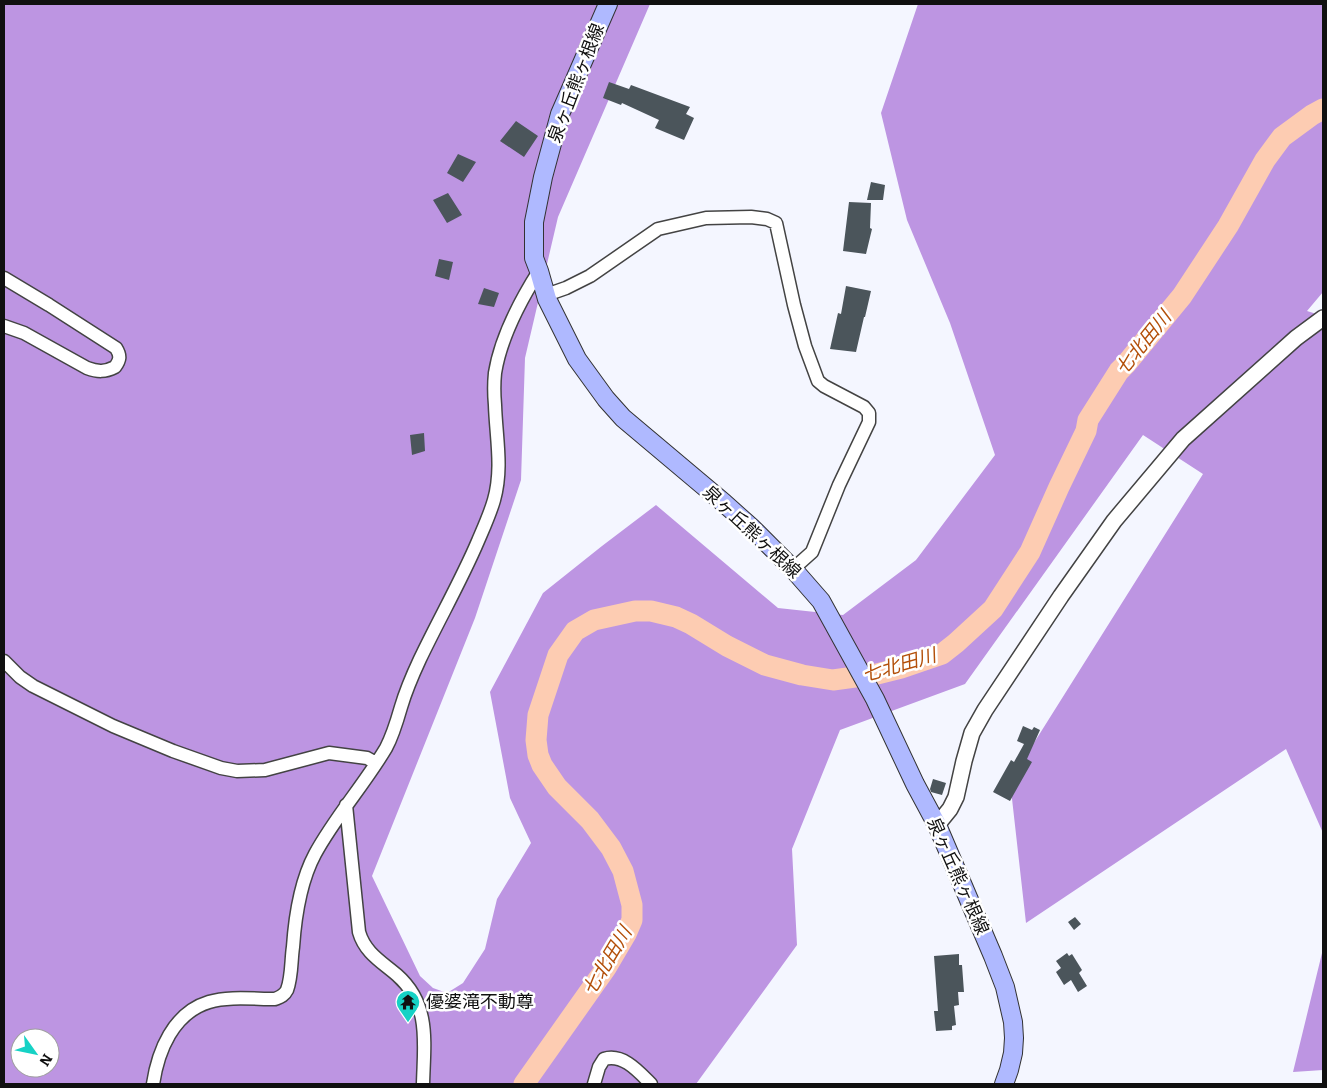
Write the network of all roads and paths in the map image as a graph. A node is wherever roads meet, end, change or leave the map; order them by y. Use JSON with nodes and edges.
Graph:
{"nodes":[{"id":1,"x":608,"y":4,"type":"edge"},
{"id":2,"x":539,"y":270,"type":"junction"},
{"id":3,"x":4,"y":278,"type":"edge"},
{"id":4,"x":546,"y":295,"type":"junction"},
{"id":5,"x":1323,"y":318,"type":"edge"},
{"id":6,"x":4,"y":326,"type":"edge"},
{"id":7,"x":793,"y":569,"type":"junction"},
{"id":8,"x":4,"y":661,"type":"edge"},
{"id":9,"x":376,"y":763,"type":"junction"},
{"id":10,"x":346,"y":805,"type":"junction"},
{"id":11,"x":937,"y":824,"type":"junction"},
{"id":12,"x":153,"y":1084,"type":"edge"},
{"id":13,"x":423,"y":1084,"type":"edge"},
{"id":14,"x":594,"y":1084,"type":"edge"},
{"id":15,"x":651,"y":1084,"type":"edge"},
{"id":16,"x":1004,"y":1084,"type":"edge"}],
"edges":[{"from":1,"to":2,"type":"main road","name":"泉ヶ丘熊ヶ根線"},
{"from":2,"to":4,"type":"main road","name":"泉ヶ丘熊ヶ根線"},
{"from":2,"to":9,"type":"street"},
{"from":3,"to":6,"type":"street"},
{"from":4,"to":7,"type":"main road","name":"泉ヶ丘熊ヶ根線"},
{"from":4,"to":7,"type":"street"},
{"from":5,"to":11,"type":"street"},
{"from":7,"to":11,"type":"main road","name":"泉ヶ丘熊ヶ根線"},
{"from":8,"to":9,"type":"street"},
{"from":9,"to":10,"type":"street"},
{"from":10,"to":12,"type":"street"},
{"from":10,"to":13,"type":"street"},
{"from":11,"to":16,"type":"main road","name":"泉ヶ丘熊ヶ根線"},
{"from":14,"to":15,"type":"street"}]}
